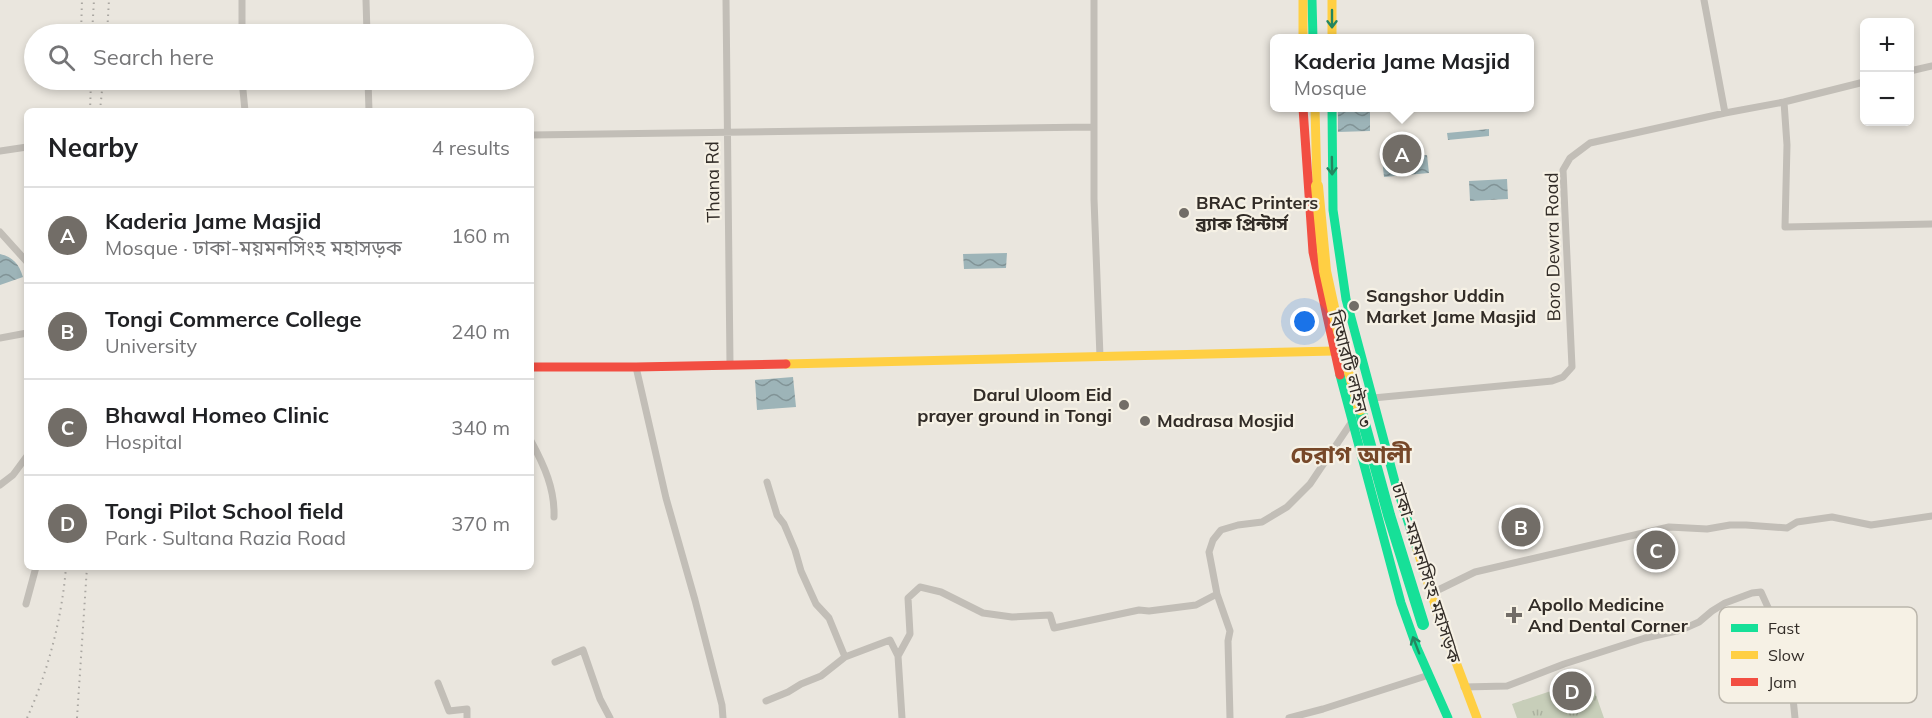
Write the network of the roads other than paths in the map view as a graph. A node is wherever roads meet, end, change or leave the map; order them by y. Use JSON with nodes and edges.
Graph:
{"nodes":[{"id":1,"x":242,"y":0,"type":"edge"},
{"id":2,"x":366,"y":0,"type":"edge"},
{"id":3,"x":726,"y":0,"type":"edge"},
{"id":4,"x":1094,"y":0,"type":"edge"},
{"id":5,"x":1303,"y":0,"type":"edge"},
{"id":6,"x":1312,"y":0,"type":"edge"},
{"id":7,"x":1332,"y":0,"type":"edge"},
{"id":8,"x":1704,"y":0,"type":"edge"},
{"id":9,"x":242,"y":24,"type":"edge"},
{"id":10,"x":367,"y":24,"type":"edge"},
{"id":11,"x":1303,"y":34,"type":"edge"},
{"id":12,"x":1313,"y":34,"type":"edge"},
{"id":13,"x":1332,"y":34,"type":"edge"},
{"id":14,"x":1932,"y":66,"type":"edge"},
{"id":15,"x":1914,"y":70,"type":"edge"},
{"id":16,"x":1860,"y":83,"type":"edge"},
{"id":17,"x":243,"y":90,"type":"edge"},
{"id":18,"x":368,"y":90,"type":"edge"},
{"id":19,"x":1784,"y":102,"type":"junction"},
{"id":20,"x":245,"y":108,"type":"edge"},
{"id":21,"x":369,"y":108,"type":"edge"},
{"id":22,"x":1304,"y":112,"type":"edge"},
{"id":23,"x":1315,"y":112,"type":"edge"},
{"id":24,"x":1332,"y":112,"type":"edge"},
{"id":25,"x":1725,"y":113,"type":"junction"},
{"id":26,"x":1094,"y":127,"type":"junction"},
{"id":27,"x":727,"y":132,"type":"junction"},
{"id":28,"x":534,"y":135,"type":"edge"},
{"id":29,"x":24,"y":147,"type":"edge"},
{"id":30,"x":1,"y":148,"type":"edge"},
{"id":31,"x":1932,"y":224,"type":"edge"},
{"id":32,"x":0,"y":232,"type":"edge"},
{"id":33,"x":24,"y":259,"type":"edge"},
{"id":34,"x":24,"y":334,"type":"edge"},
{"id":35,"x":0,"y":338,"type":"edge"},
{"id":36,"x":1334,"y":351,"type":"junction"},
{"id":37,"x":1100,"y":357,"type":"junction"},
{"id":38,"x":730,"y":364,"type":"junction"},
{"id":39,"x":534,"y":367,"type":"edge"},
{"id":40,"x":636,"y":367,"type":"junction"},
{"id":41,"x":1373,"y":398,"type":"junction"},
{"id":42,"x":1353,"y":420,"type":"junction"},
{"id":43,"x":534,"y":447,"type":"edge"},
{"id":44,"x":24,"y":460,"type":"edge"},
{"id":45,"x":767,"y":482,"type":"dead end"},
{"id":46,"x":0,"y":484,"type":"edge"},
{"id":47,"x":1932,"y":516,"type":"edge"},
{"id":48,"x":554,"y":517,"type":"dead end"},
{"id":49,"x":35,"y":570,"type":"edge"},
{"id":50,"x":1432,"y":593,"type":"junction"},
{"id":51,"x":1216,"y":594,"type":"junction"},
{"id":52,"x":26,"y":604,"type":"dead end"},
{"id":53,"x":1768,"y":607,"type":"edge"},
{"id":54,"x":1423,"y":624,"type":"dead end"},
{"id":55,"x":898,"y":656,"type":"junction"},
{"id":56,"x":845,"y":657,"type":"junction"},
{"id":57,"x":555,"y":662,"type":"dead end"},
{"id":58,"x":1428,"y":675,"type":"junction"},
{"id":59,"x":438,"y":683,"type":"dead end"},
{"id":60,"x":1464,"y":687,"type":"junction"},
{"id":61,"x":766,"y":701,"type":"dead end"},
{"id":62,"x":1793,"y":703,"type":"edge"},
{"id":63,"x":467,"y":718,"type":"edge"},
{"id":64,"x":610,"y":718,"type":"edge"},
{"id":65,"x":723,"y":718,"type":"edge"},
{"id":66,"x":902,"y":718,"type":"edge"},
{"id":67,"x":1230,"y":718,"type":"edge"},
{"id":68,"x":1289,"y":718,"type":"edge"},
{"id":69,"x":1448,"y":718,"type":"edge"},
{"id":70,"x":1477,"y":718,"type":"edge"},
{"id":71,"x":1795,"y":718,"type":"edge"}],
"edges":[{"from":1,"to":9,"type":"street"},
{"from":2,"to":10,"type":"street"},
{"from":3,"to":27,"type":"street","name":"Thana Rd"},
{"from":4,"to":26,"type":"street"},
{"from":5,"to":11,"type":"main road"},
{"from":6,"to":12,"type":"main road"},
{"from":7,"to":13,"type":"main road","one_way":true},
{"from":8,"to":25,"type":"street"},
{"from":14,"to":15,"type":"street"},
{"from":16,"to":19,"type":"street","name":"Boro Dewra Road"},
{"from":17,"to":20,"type":"street"},
{"from":18,"to":21,"type":"street"},
{"from":19,"to":25,"type":"street","name":"Boro Dewra Road"},
{"from":19,"to":31,"type":"street"},
{"from":22,"to":36,"type":"main road","name":"ঢাকা-ময়মনসিংহ মহাসড়ক"},
{"from":23,"to":54,"type":"main road","name":"বিআরটি লাইন ৩","bridge":true},
{"from":24,"to":41,"type":"main road","name":"ঢাকা-ময়মনসিংহ মহাসড়ক","one_way":true},
{"from":25,"to":41,"type":"street","name":"Boro Dewra Road"},
{"from":26,"to":27,"type":"street"},
{"from":26,"to":37,"type":"street"},
{"from":27,"to":28,"type":"street"},
{"from":27,"to":38,"type":"street","name":"Thana Rd"},
{"from":29,"to":30,"type":"street"},
{"from":32,"to":33,"type":"street"},
{"from":34,"to":35,"type":"street"},
{"from":36,"to":37,"type":"main road"},
{"from":36,"to":42,"type":"main road","name":"ঢাকা-ময়মনসিংহ মহাসড়ক"},
{"from":37,"to":38,"type":"main road"},
{"from":38,"to":40,"type":"main road"},
{"from":39,"to":40,"type":"main road"},
{"from":40,"to":65,"type":"street"},
{"from":41,"to":50,"type":"main road","name":"ঢাকা-ময়মনসিংহ মহাসড়ক"},
{"from":42,"to":51,"type":"street"},
{"from":58,"to":42,"type":"main road","name":"ঢাকা-ময়মনসিংহ মহাসড়ক","one_way":true},
{"from":43,"to":48,"type":"street"},
{"from":44,"to":46,"type":"street"},
{"from":45,"to":56,"type":"street"},
{"from":47,"to":50,"type":"street"},
{"from":49,"to":52,"type":"street"},
{"from":50,"to":60,"type":"main road","name":"ঢাকা-ময়মনসিংহ মহাসড়ক"},
{"from":51,"to":55,"type":"street"},
{"from":51,"to":67,"type":"street"},
{"from":53,"to":60,"type":"street"},
{"from":55,"to":56,"type":"street"},
{"from":55,"to":66,"type":"street"},
{"from":56,"to":61,"type":"street"},
{"from":57,"to":64,"type":"street"},
{"from":58,"to":68,"type":"street"},
{"from":58,"to":69,"type":"main road","name":"ঢাকা-ময়মনসিংহ মহাসড়ক"},
{"from":59,"to":63,"type":"street"},
{"from":60,"to":70,"type":"main road","name":"ঢাকা-ময়মনসিংহ মহাসড়ক"},
{"from":62,"to":71,"type":"street"}]}
